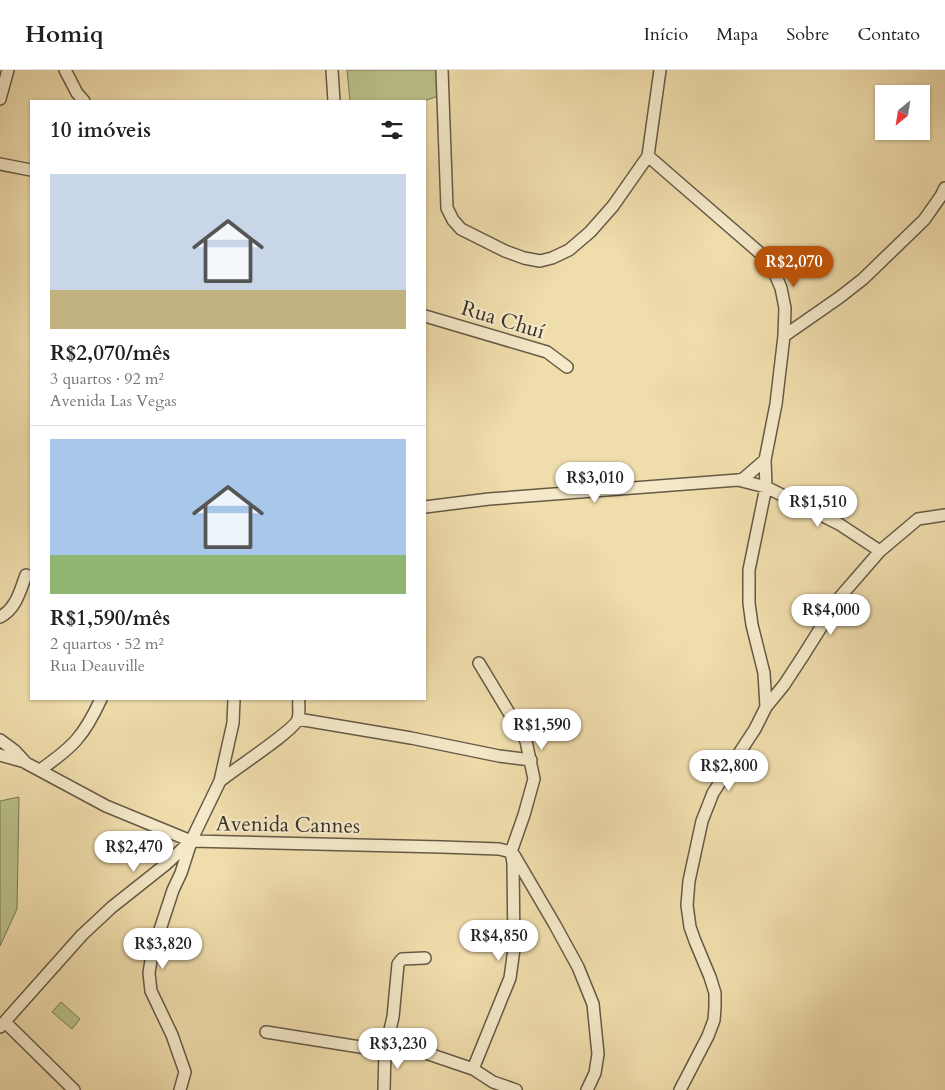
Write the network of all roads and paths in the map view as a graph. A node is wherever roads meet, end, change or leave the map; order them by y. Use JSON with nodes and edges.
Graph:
{"nodes":[{"id":1,"x":8,"y":70,"type":"edge"},
{"id":2,"x":65,"y":70,"type":"edge"},
{"id":3,"x":332,"y":70,"type":"edge"},
{"id":4,"x":442,"y":70,"type":"edge"},
{"id":5,"x":660,"y":70,"type":"edge"},
{"id":6,"x":0,"y":99,"type":"edge"},
{"id":7,"x":83,"y":100,"type":"edge"},
{"id":8,"x":334,"y":100,"type":"edge"},
{"id":9,"x":648,"y":156,"type":"junction"},
{"id":10,"x":0,"y":164,"type":"edge"},
{"id":11,"x":30,"y":170,"type":"edge"},
{"id":12,"x":945,"y":188,"type":"edge"},
{"id":13,"x":426,"y":316,"type":"edge"},
{"id":14,"x":784,"y":336,"type":"junction"},
{"id":15,"x":567,"y":367,"type":"dead end"},
{"id":16,"x":766,"y":460,"type":"junction"},
{"id":17,"x":738,"y":480,"type":"junction"},
{"id":18,"x":766,"y":486,"type":"junction"},
{"id":19,"x":426,"y":507,"type":"edge"},
{"id":20,"x":945,"y":515,"type":"edge"},
{"id":21,"x":880,"y":551,"type":"junction"},
{"id":22,"x":26,"y":575,"type":"dead end"},
{"id":23,"x":0,"y":617,"type":"edge"},
{"id":24,"x":479,"y":663,"type":"dead end"},
{"id":25,"x":101,"y":700,"type":"edge"},
{"id":26,"x":234,"y":700,"type":"edge"},
{"id":27,"x":298,"y":700,"type":"edge"},
{"id":28,"x":766,"y":707,"type":"junction"},
{"id":29,"x":298,"y":719,"type":"junction"},
{"id":30,"x":0,"y":740,"type":"edge"},
{"id":31,"x":0,"y":755,"type":"edge"},
{"id":32,"x":531,"y":760,"type":"junction"},
{"id":33,"x":26,"y":763,"type":"junction"},
{"id":34,"x":40,"y":770,"type":"junction"},
{"id":35,"x":220,"y":780,"type":"junction"},
{"id":36,"x":191,"y":841,"type":"junction"},
{"id":37,"x":511,"y":852,"type":"junction"},
{"id":38,"x":425,"y":958,"type":"dead end"},
{"id":39,"x":3,"y":1025,"type":"edge"},
{"id":40,"x":266,"y":1032,"type":"dead end"},
{"id":41,"x":385,"y":1051,"type":"junction"},
{"id":42,"x":473,"y":1069,"type":"junction"},
{"id":43,"x":74,"y":1090,"type":"edge"},
{"id":44,"x":180,"y":1090,"type":"edge"},
{"id":45,"x":384,"y":1090,"type":"edge"},
{"id":46,"x":516,"y":1090,"type":"edge"},
{"id":47,"x":587,"y":1090,"type":"edge"},
{"id":48,"x":680,"y":1090,"type":"edge"}],
"edges":[{"from":1,"to":6,"type":"street"},
{"from":2,"to":7,"type":"street"},
{"from":3,"to":8,"type":"street"},
{"from":4,"to":9,"type":"street"},
{"from":5,"to":9,"type":"street"},
{"from":9,"to":14,"type":"street"},
{"from":10,"to":11,"type":"street"},
{"from":12,"to":14,"type":"street"},
{"from":13,"to":15,"type":"street","name":"Rua Chuí"},
{"from":14,"to":16,"type":"street"},
{"from":16,"to":17,"type":"street"},
{"from":16,"to":18,"type":"street"},
{"from":17,"to":18,"type":"street"},
{"from":17,"to":19,"type":"street"},
{"from":18,"to":21,"type":"street"},
{"from":18,"to":28,"type":"street"},
{"from":20,"to":21,"type":"street"},
{"from":21,"to":28,"type":"street"},
{"from":22,"to":23,"type":"street"},
{"from":24,"to":32,"type":"street"},
{"from":25,"to":34,"type":"street"},
{"from":26,"to":35,"type":"street"},
{"from":27,"to":29,"type":"street"},
{"from":28,"to":48,"type":"street"},
{"from":29,"to":32,"type":"street"},
{"from":29,"to":35,"type":"street"},
{"from":30,"to":33,"type":"street","name":"Avenida Cannes"},
{"from":31,"to":33,"type":"street"},
{"from":32,"to":37,"type":"street"},
{"from":33,"to":34,"type":"street","name":"Avenida Cannes"},
{"from":34,"to":36,"type":"street","name":"Avenida Cannes"},
{"from":35,"to":36,"type":"street"},
{"from":36,"to":37,"type":"street","name":"Avenida Cannes"},
{"from":36,"to":39,"type":"street"},
{"from":36,"to":44,"type":"street"},
{"from":37,"to":42,"type":"street"},
{"from":37,"to":47,"type":"street"},
{"from":38,"to":41,"type":"street"},
{"from":39,"to":43,"type":"street"},
{"from":40,"to":41,"type":"street"},
{"from":41,"to":42,"type":"street"},
{"from":41,"to":45,"type":"street"},
{"from":42,"to":46,"type":"street"}]}
